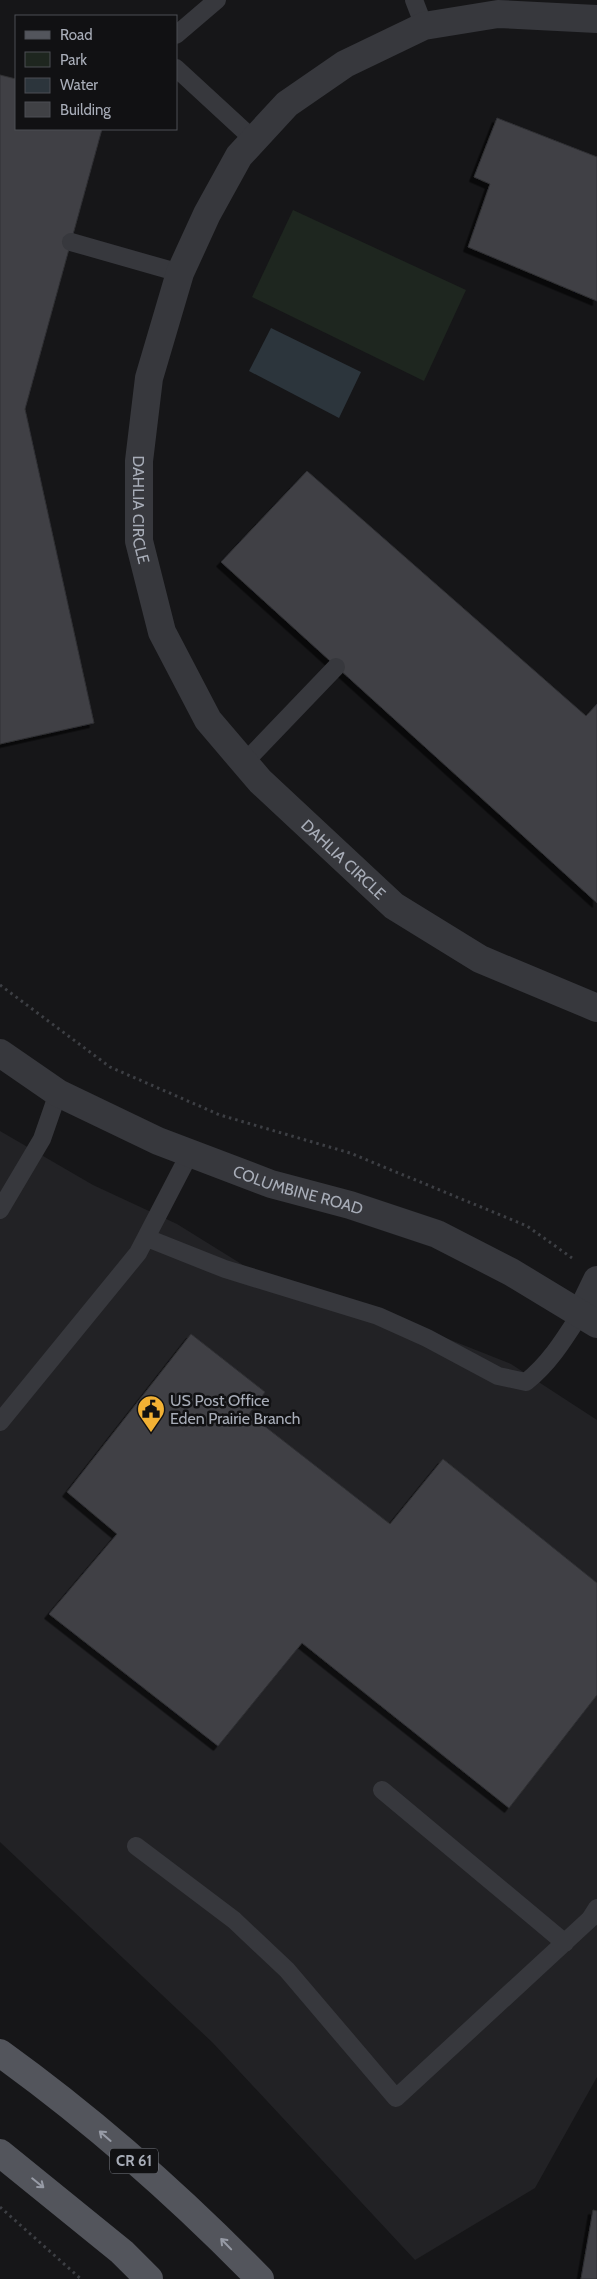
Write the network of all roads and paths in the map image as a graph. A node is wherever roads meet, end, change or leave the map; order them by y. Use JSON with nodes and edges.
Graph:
{"nodes":[{"id":1,"x":217,"y":0,"type":"edge"},
{"id":2,"x":414,"y":0,"type":"edge"},
{"id":3,"x":597,"y":19,"type":"edge"},
{"id":4,"x":424,"y":26,"type":"junction"},
{"id":5,"x":178,"y":33,"type":"edge"},
{"id":6,"x":178,"y":70,"type":"edge"},
{"id":7,"x":254,"y":140,"type":"junction"},
{"id":8,"x":71,"y":242,"type":"dead end"},
{"id":9,"x":180,"y":273,"type":"junction"},
{"id":10,"x":336,"y":667,"type":"dead end"},
{"id":11,"x":244,"y":763,"type":"junction"},
{"id":12,"x":0,"y":985,"type":"edge"},
{"id":13,"x":597,"y":1008,"type":"edge"},
{"id":14,"x":0,"y":1053,"type":"edge"},
{"id":15,"x":58,"y":1093,"type":"junction"},
{"id":16,"x":190,"y":1153,"type":"junction"},
{"id":17,"x":1,"y":1208,"type":"edge"},
{"id":18,"x":146,"y":1238,"type":"junction"},
{"id":19,"x":575,"y":1260,"type":"dead end"},
{"id":20,"x":597,"y":1280,"type":"edge"},
{"id":21,"x":589,"y":1318,"type":"edge"},
{"id":22,"x":0,"y":1422,"type":"edge"},
{"id":23,"x":382,"y":1790,"type":"dead end"},
{"id":24,"x":136,"y":1846,"type":"dead end"},
{"id":25,"x":597,"y":1908,"type":"edge"},
{"id":26,"x":565,"y":1943,"type":"junction"},
{"id":27,"x":0,"y":2052,"type":"edge"},
{"id":28,"x":0,"y":2153,"type":"edge"},
{"id":29,"x":0,"y":2207,"type":"edge"},
{"id":30,"x":81,"y":2279,"type":"edge"},
{"id":31,"x":149,"y":2279,"type":"edge"},
{"id":32,"x":260,"y":2279,"type":"edge"}],
"edges":[{"from":1,"to":5,"type":"lane"},
{"from":2,"to":4,"type":"lane"},
{"from":3,"to":4,"type":"street","name":"DAHLIA CIRCLE"},
{"from":4,"to":7,"type":"street","name":"DAHLIA CIRCLE"},
{"from":6,"to":7,"type":"lane"},
{"from":7,"to":9,"type":"street","name":"DAHLIA CIRCLE"},
{"from":8,"to":9,"type":"lane"},
{"from":9,"to":11,"type":"street","name":"DAHLIA CIRCLE"},
{"from":10,"to":11,"type":"lane"},
{"from":11,"to":13,"type":"street","name":"DAHLIA CIRCLE"},
{"from":12,"to":19,"type":"path"},
{"from":14,"to":15,"type":"street","name":"COLUMBINE ROAD"},
{"from":15,"to":16,"type":"street","name":"COLUMBINE ROAD"},
{"from":15,"to":17,"type":"lane"},
{"from":16,"to":18,"type":"lane"},
{"from":16,"to":21,"type":"street","name":"COLUMBINE ROAD"},
{"from":18,"to":21,"type":"lane"},
{"from":18,"to":22,"type":"lane"},
{"from":20,"to":21,"type":"street"},
{"from":23,"to":26,"type":"lane"},
{"from":24,"to":26,"type":"lane"},
{"from":25,"to":26,"type":"lane"},
{"from":32,"to":27,"type":"main road","number":"CR 61","one_way":true},
{"from":28,"to":31,"type":"main road","one_way":true},
{"from":29,"to":30,"type":"path"}]}
